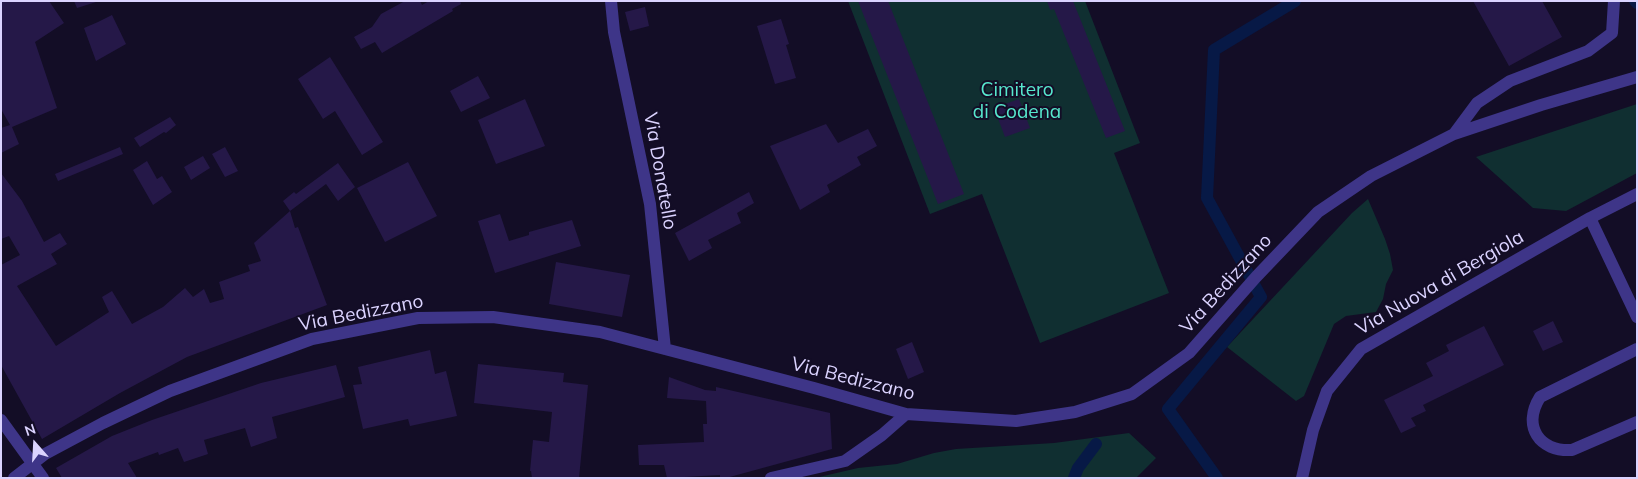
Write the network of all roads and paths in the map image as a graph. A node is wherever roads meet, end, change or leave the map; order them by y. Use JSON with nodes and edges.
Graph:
{"nodes":[{"id":1,"x":611,"y":1,"type":"edge"},
{"id":2,"x":1614,"y":1,"type":"edge"},
{"id":3,"x":1637,"y":77,"type":"edge"},
{"id":4,"x":1454,"y":134,"type":"junction"},
{"id":5,"x":1637,"y":194,"type":"edge"},
{"id":6,"x":1590,"y":218,"type":"junction"},
{"id":7,"x":1637,"y":317,"type":"edge"},
{"id":8,"x":665,"y":349,"type":"junction"},
{"id":9,"x":1637,"y":349,"type":"edge"},
{"id":10,"x":906,"y":414,"type":"junction"},
{"id":11,"x":1,"y":420,"type":"edge"},
{"id":12,"x":1637,"y":422,"type":"edge"},
{"id":13,"x":33,"y":464,"type":"junction"},
{"id":14,"x":14,"y":478,"type":"edge"},
{"id":15,"x":43,"y":478,"type":"edge"},
{"id":16,"x":772,"y":478,"type":"edge"},
{"id":17,"x":1302,"y":478,"type":"edge"}],
"edges":[{"from":1,"to":8,"type":"street","name":"Via Donatello"},
{"from":2,"to":4,"type":"street"},
{"from":3,"to":4,"type":"street","name":"Via Bedizzano"},
{"from":4,"to":10,"type":"street","name":"Via Bedizzano"},
{"from":5,"to":6,"type":"street","name":"Via Nuova di Bergiola"},
{"from":6,"to":7,"type":"street"},
{"from":6,"to":17,"type":"street","name":"Via Nuova di Bergiola"},
{"from":8,"to":10,"type":"street","name":"Via Bedizzano"},
{"from":8,"to":13,"type":"street","name":"Via Bedizzano"},
{"from":9,"to":12,"type":"street"},
{"from":10,"to":16,"type":"street"},
{"from":11,"to":13,"type":"street"},
{"from":13,"to":14,"type":"street","name":"Via Bedizzano"},
{"from":13,"to":15,"type":"street"}]}
